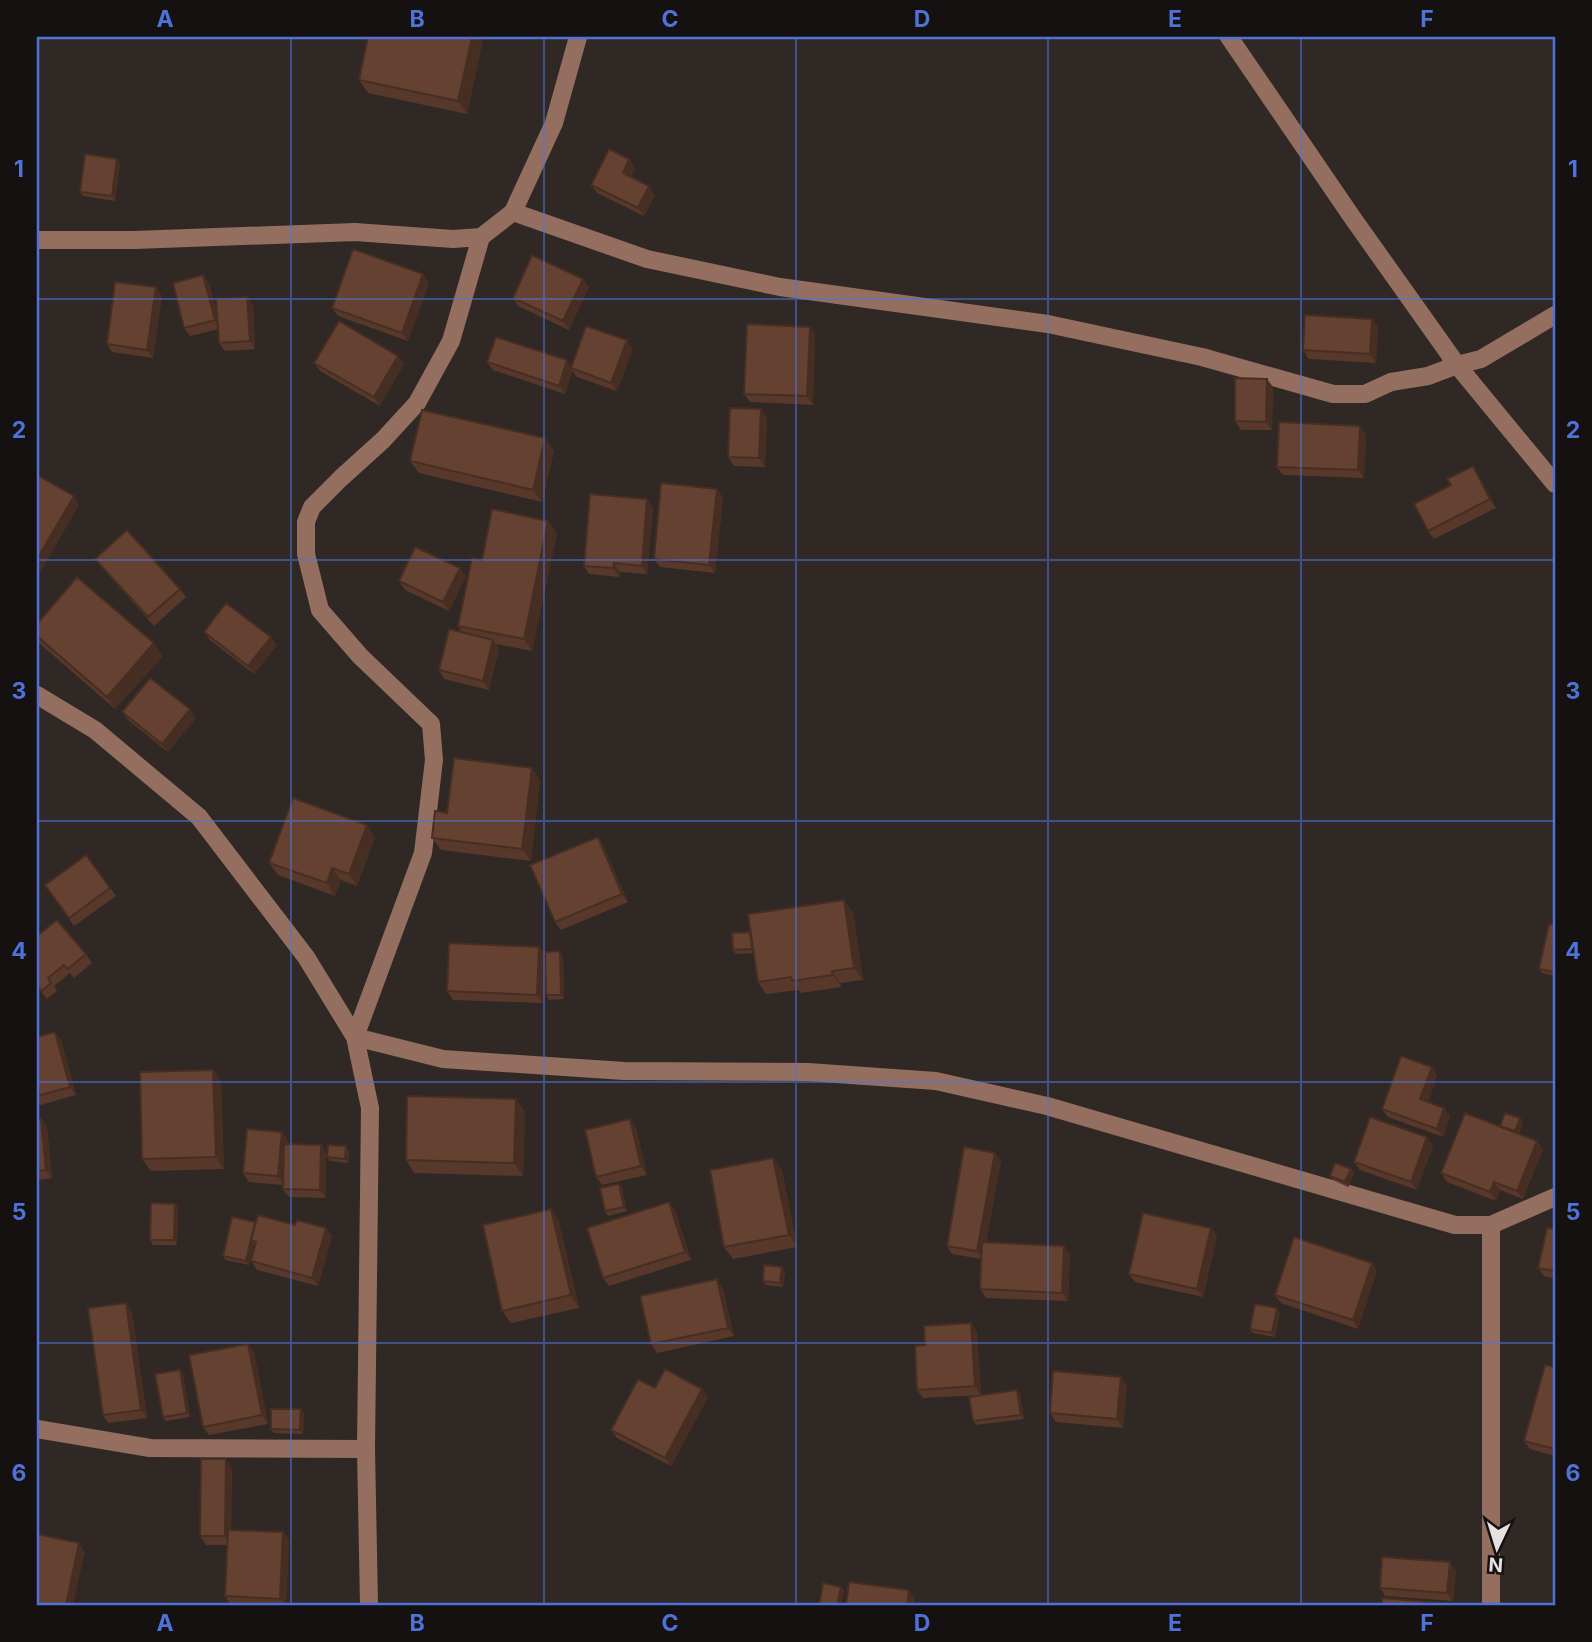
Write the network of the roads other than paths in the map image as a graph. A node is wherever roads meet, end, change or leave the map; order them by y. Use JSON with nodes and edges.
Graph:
{"nodes":[{"id":1,"x":578,"y":37,"type":"edge"},
{"id":2,"x":1229,"y":37,"type":"edge"},
{"id":3,"x":513,"y":212,"type":"junction"},
{"id":4,"x":481,"y":237,"type":"junction"},
{"id":5,"x":37,"y":240,"type":"edge"},
{"id":6,"x":1555,"y":314,"type":"edge"},
{"id":7,"x":1457,"y":365,"type":"junction"},
{"id":8,"x":1555,"y":484,"type":"edge"},
{"id":9,"x":37,"y":695,"type":"edge"},
{"id":10,"x":355,"y":1037,"type":"junction"},
{"id":11,"x":1555,"y":1197,"type":"edge"},
{"id":12,"x":1491,"y":1225,"type":"junction"},
{"id":13,"x":37,"y":1429,"type":"edge"},
{"id":14,"x":366,"y":1449,"type":"junction"},
{"id":15,"x":369,"y":1605,"type":"edge"},
{"id":16,"x":1491,"y":1605,"type":"edge"}],
"edges":[{"from":1,"to":3,"type":"street"},
{"from":2,"to":7,"type":"street"},
{"from":3,"to":4,"type":"street"},
{"from":3,"to":7,"type":"street"},
{"from":4,"to":5,"type":"street"},
{"from":4,"to":10,"type":"street"},
{"from":6,"to":7,"type":"street"},
{"from":7,"to":8,"type":"street"},
{"from":9,"to":10,"type":"street"},
{"from":10,"to":12,"type":"street"},
{"from":10,"to":14,"type":"street"},
{"from":11,"to":12,"type":"street"},
{"from":12,"to":16,"type":"street"},
{"from":13,"to":14,"type":"street"},
{"from":14,"to":15,"type":"street"}]}
